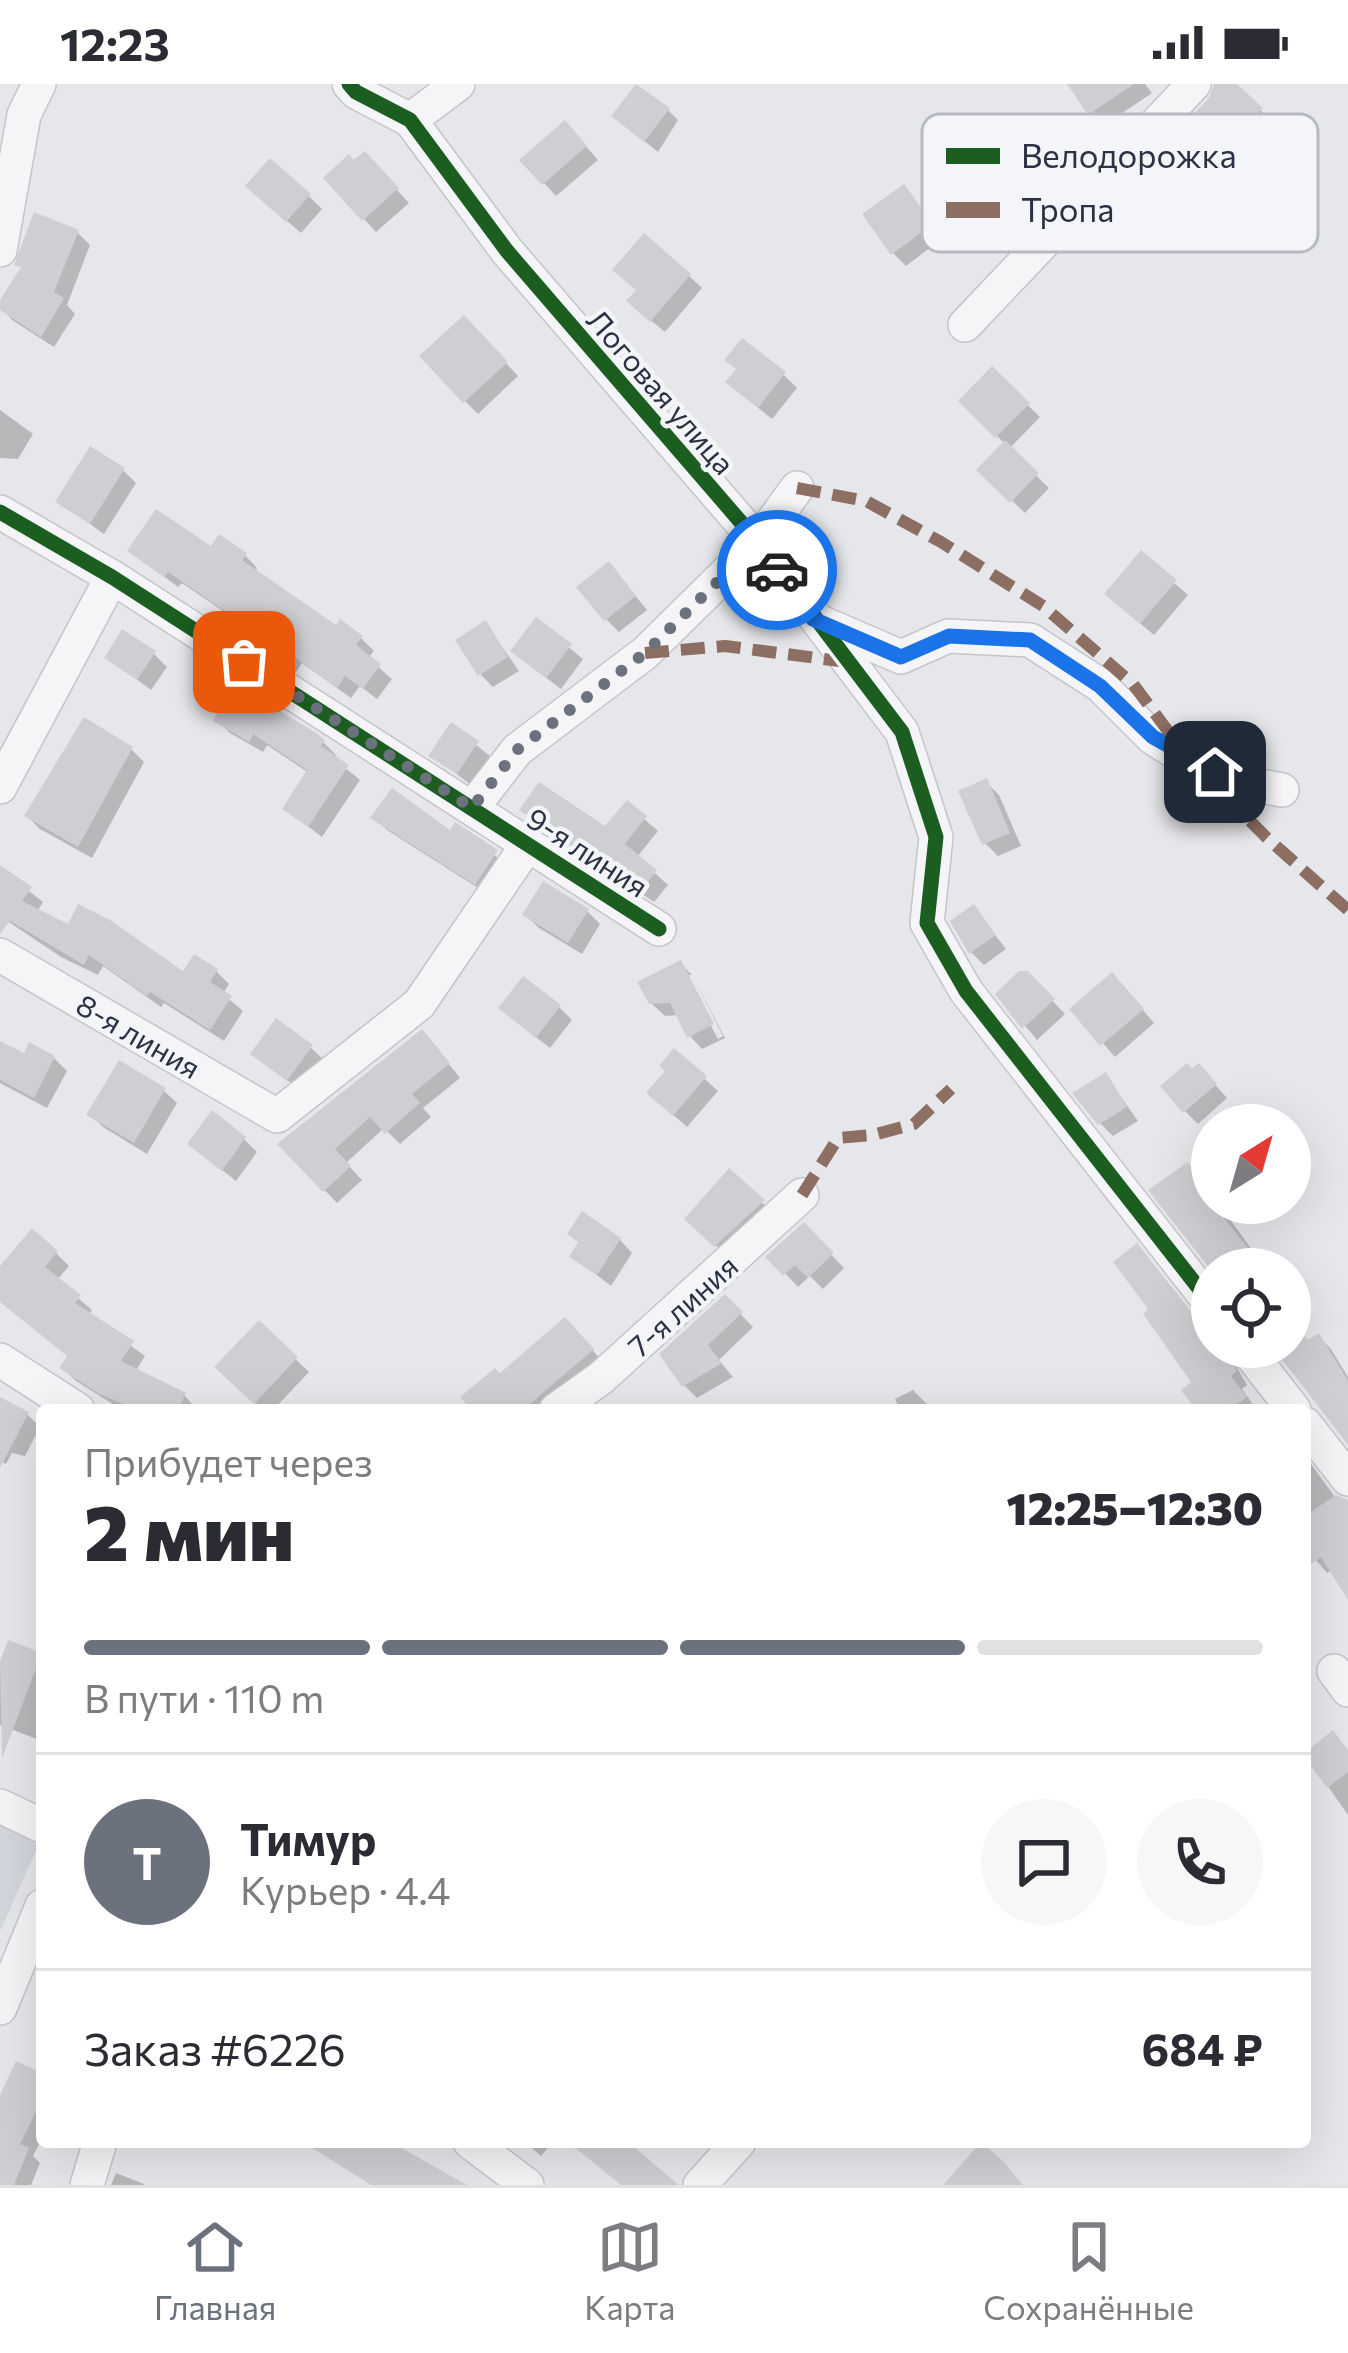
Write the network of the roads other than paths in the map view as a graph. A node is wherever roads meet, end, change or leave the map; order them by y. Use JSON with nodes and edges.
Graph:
{"nodes":[{"id":1,"x":38,"y":84,"type":"edge"},
{"id":2,"x":349,"y":84,"type":"edge"},
{"id":3,"x":458,"y":84,"type":"edge"},
{"id":4,"x":1194,"y":84,"type":"edge"},
{"id":5,"x":1166,"y":114,"type":"edge"},
{"id":6,"x":410,"y":120,"type":"junction"},
{"id":7,"x":0,"y":250,"type":"edge"},
{"id":8,"x":1035,"y":252,"type":"edge"},
{"id":9,"x":965,"y":326,"type":"dead end"},
{"id":10,"x":797,"y":488,"type":"dead end"},
{"id":11,"x":0,"y":512,"type":"edge"},
{"id":12,"x":758,"y":542,"type":"junction"},
{"id":13,"x":112,"y":577,"type":"junction"},
{"id":14,"x":813,"y":619,"type":"junction"},
{"id":15,"x":0,"y":787,"type":"edge"},
{"id":16,"x":1282,"y":790,"type":"dead end"},
{"id":17,"x":472,"y":808,"type":"junction"},
{"id":18,"x":528,"y":844,"type":"junction"},
{"id":19,"x":659,"y":929,"type":"dead end"},
{"id":20,"x":0,"y":955,"type":"edge"},
{"id":21,"x":802,"y":1196,"type":"dead end"},
{"id":22,"x":1191,"y":1278,"type":"edge"},
{"id":23,"x":0,"y":1360,"type":"edge"},
{"id":24,"x":1261,"y":1368,"type":"edge"},
{"id":25,"x":69,"y":1404,"type":"edge"},
{"id":26,"x":565,"y":1404,"type":"edge"},
{"id":27,"x":1289,"y":1404,"type":"edge"},
{"id":28,"x":1311,"y":1432,"type":"edge"},
{"id":29,"x":1348,"y":1479,"type":"edge"},
{"id":30,"x":0,"y":1806,"type":"edge"},
{"id":31,"x":36,"y":1823,"type":"edge"},
{"id":32,"x":36,"y":1921,"type":"edge"},
{"id":33,"x":0,"y":2008,"type":"edge"},
{"id":34,"x":98,"y":2148,"type":"edge"},
{"id":35,"x":478,"y":2148,"type":"edge"},
{"id":36,"x":734,"y":2148,"type":"edge"},
{"id":37,"x":86,"y":2185,"type":"edge"},
{"id":38,"x":527,"y":2185,"type":"edge"},
{"id":39,"x":700,"y":2185,"type":"edge"}],
"edges":[{"from":1,"to":7,"type":"street"},
{"from":2,"to":6,"type":"street","name":"Логовая улица"},
{"from":3,"to":6,"type":"street"},
{"from":4,"to":5,"type":"street"},
{"from":6,"to":12,"type":"street","name":"Логовая улица"},
{"from":8,"to":9,"type":"street"},
{"from":10,"to":12,"type":"street"},
{"from":11,"to":13,"type":"street","name":"9-я линия"},
{"from":12,"to":14,"type":"street","name":"Логовая улица"},
{"from":12,"to":17,"type":"street"},
{"from":13,"to":15,"type":"street"},
{"from":13,"to":17,"type":"street","name":"9-я линия"},
{"from":14,"to":16,"type":"street"},
{"from":14,"to":22,"type":"street","name":"Логовая улица"},
{"from":17,"to":18,"type":"street","name":"9-я линия"},
{"from":18,"to":19,"type":"street","name":"9-я линия"},
{"from":18,"to":20,"type":"street","name":"8-я линия"},
{"from":21,"to":26,"type":"street","name":"7-я линия"},
{"from":23,"to":25,"type":"street"},
{"from":24,"to":27,"type":"street"},
{"from":28,"to":29,"type":"street"},
{"from":30,"to":31,"type":"street"},
{"from":32,"to":33,"type":"street"},
{"from":34,"to":37,"type":"street"},
{"from":35,"to":38,"type":"street"},
{"from":36,"to":39,"type":"street"}]}
